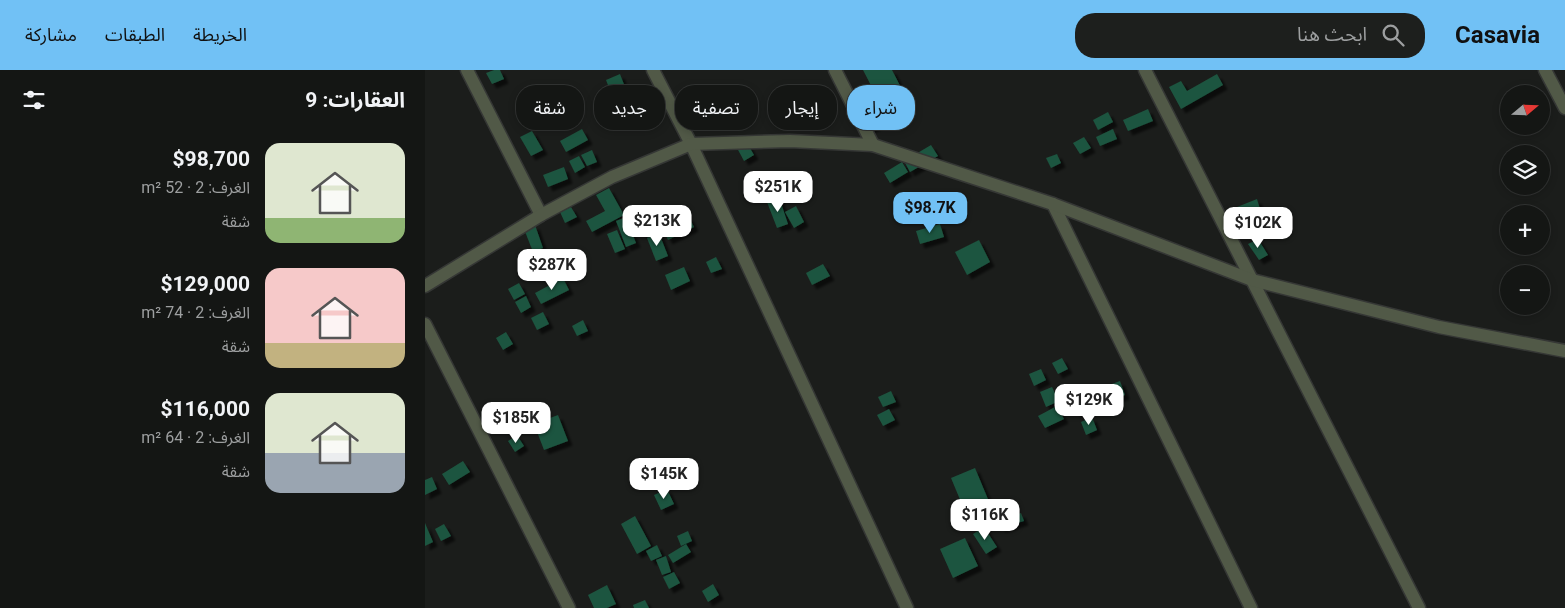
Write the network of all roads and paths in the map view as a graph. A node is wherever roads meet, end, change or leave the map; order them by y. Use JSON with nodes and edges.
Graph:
{"nodes":[{"id":1,"x":467,"y":70,"type":"edge"},
{"id":2,"x":653,"y":70,"type":"edge"},
{"id":3,"x":835,"y":70,"type":"edge"},
{"id":4,"x":1145,"y":70,"type":"edge"},
{"id":5,"x":1545,"y":70,"type":"edge"},
{"id":6,"x":1565,"y":108,"type":"edge"},
{"id":7,"x":691,"y":144,"type":"junction"},
{"id":8,"x":873,"y":144,"type":"junction"},
{"id":9,"x":1053,"y":204,"type":"junction"},
{"id":10,"x":541,"y":215,"type":"junction"},
{"id":11,"x":1252,"y":280,"type":"junction"},
{"id":12,"x":425,"y":286,"type":"edge"},
{"id":13,"x":425,"y":324,"type":"edge"},
{"id":14,"x":1565,"y":351,"type":"edge"},
{"id":15,"x":569,"y":608,"type":"edge"},
{"id":16,"x":907,"y":608,"type":"edge"},
{"id":17,"x":1251,"y":608,"type":"edge"},
{"id":18,"x":1419,"y":608,"type":"edge"}],
"edges":[{"from":1,"to":10,"type":"street"},
{"from":2,"to":7,"type":"street"},
{"from":3,"to":8,"type":"street"},
{"from":4,"to":11,"type":"street"},
{"from":5,"to":6,"type":"street"},
{"from":7,"to":8,"type":"street"},
{"from":7,"to":10,"type":"street"},
{"from":7,"to":16,"type":"street"},
{"from":8,"to":9,"type":"street"},
{"from":9,"to":11,"type":"street"},
{"from":9,"to":17,"type":"street"},
{"from":10,"to":12,"type":"street"},
{"from":11,"to":14,"type":"street"},
{"from":11,"to":18,"type":"street"},
{"from":13,"to":15,"type":"street"}]}
